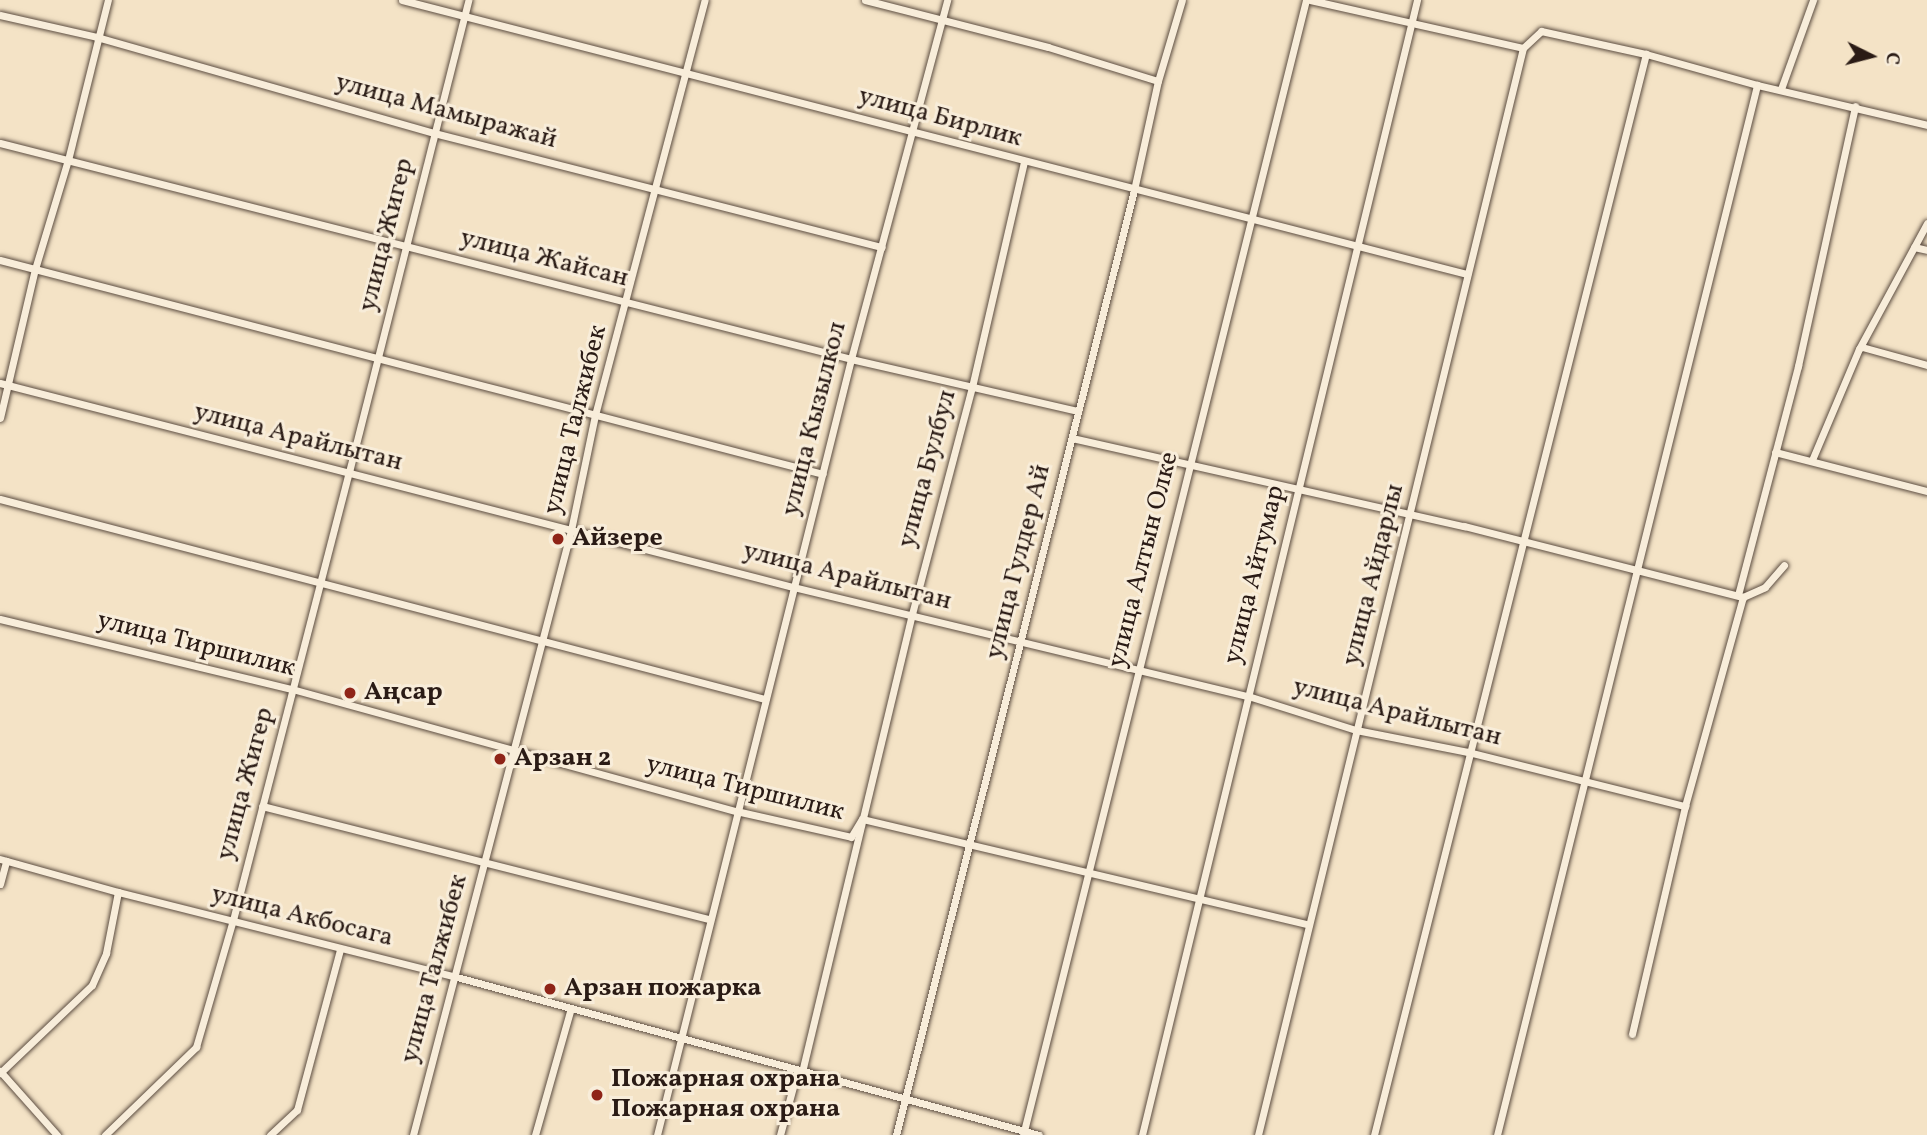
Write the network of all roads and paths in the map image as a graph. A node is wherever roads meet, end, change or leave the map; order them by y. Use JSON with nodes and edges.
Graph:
{"nodes":[{"id":1,"x":108,"y":0,"type":"edge"},
{"id":2,"x":402,"y":0,"type":"edge"},
{"id":3,"x":468,"y":0,"type":"edge"},
{"id":4,"x":705,"y":0,"type":"edge"},
{"id":5,"x":865,"y":0,"type":"edge"},
{"id":6,"x":947,"y":0,"type":"edge"},
{"id":7,"x":1182,"y":0,"type":"edge"},
{"id":8,"x":1308,"y":0,"type":"edge"},
{"id":9,"x":1417,"y":0,"type":"edge"},
{"id":10,"x":1814,"y":0,"type":"edge"},
{"id":11,"x":0,"y":15,"type":"edge"},
{"id":12,"x":464,"y":16,"type":"junction"},
{"id":13,"x":942,"y":20,"type":"junction"},
{"id":14,"x":1409,"y":24,"type":"junction"},
{"id":15,"x":97,"y":37,"type":"junction"},
{"id":16,"x":1523,"y":48,"type":"junction"},
{"id":17,"x":1646,"y":54,"type":"junction"},
{"id":18,"x":687,"y":74,"type":"junction"},
{"id":19,"x":1158,"y":81,"type":"junction"},
{"id":20,"x":1757,"y":85,"type":"junction"},
{"id":21,"x":1781,"y":89,"type":"junction"},
{"id":22,"x":1855,"y":106,"type":"junction"},
{"id":23,"x":1927,"y":125,"type":"edge"},
{"id":24,"x":911,"y":132,"type":"junction"},
{"id":25,"x":434,"y":133,"type":"junction"},
{"id":26,"x":0,"y":143,"type":"edge"},
{"id":27,"x":68,"y":160,"type":"junction"},
{"id":28,"x":1024,"y":161,"type":"junction"},
{"id":29,"x":658,"y":188,"type":"junction"},
{"id":30,"x":1134,"y":190,"type":"junction"},
{"id":31,"x":1251,"y":219,"type":"junction"},
{"id":32,"x":1927,"y":223,"type":"edge"},
{"id":33,"x":406,"y":246,"type":"junction"},
{"id":34,"x":1356,"y":246,"type":"junction"},
{"id":35,"x":883,"y":247,"type":"junction"},
{"id":36,"x":1914,"y":247,"type":"junction"},
{"id":37,"x":1927,"y":250,"type":"edge"},
{"id":38,"x":0,"y":260,"type":"edge"},
{"id":39,"x":36,"y":269,"type":"junction"},
{"id":40,"x":1467,"y":274,"type":"junction"},
{"id":41,"x":627,"y":302,"type":"junction"},
{"id":42,"x":1862,"y":347,"type":"junction"},
{"id":43,"x":377,"y":359,"type":"junction"},
{"id":44,"x":851,"y":359,"type":"junction"},
{"id":45,"x":1927,"y":365,"type":"edge"},
{"id":46,"x":0,"y":383,"type":"edge"},
{"id":47,"x":9,"y":386,"type":"junction"},
{"id":48,"x":972,"y":387,"type":"junction"},
{"id":49,"x":1078,"y":411,"type":"junction"},
{"id":50,"x":595,"y":415,"type":"junction"},
{"id":51,"x":0,"y":418,"type":"edge"},
{"id":52,"x":1072,"y":438,"type":"junction"},
{"id":53,"x":1775,"y":452,"type":"junction"},
{"id":54,"x":1812,"y":460,"type":"junction"},
{"id":55,"x":1189,"y":466,"type":"junction"},
{"id":56,"x":349,"y":472,"type":"junction"},
{"id":57,"x":823,"y":474,"type":"junction"},
{"id":58,"x":1297,"y":490,"type":"junction"},
{"id":59,"x":1927,"y":491,"type":"edge"},
{"id":60,"x":0,"y":499,"type":"edge"},
{"id":61,"x":1411,"y":515,"type":"junction"},
{"id":62,"x":571,"y":530,"type":"junction"},
{"id":63,"x":1522,"y":541,"type":"junction"},
{"id":64,"x":1784,"y":565,"type":"dead end"},
{"id":65,"x":1636,"y":572,"type":"junction"},
{"id":66,"x":320,"y":581,"type":"junction"},
{"id":67,"x":793,"y":587,"type":"junction"},
{"id":68,"x":1740,"y":596,"type":"junction"},
{"id":69,"x":912,"y":614,"type":"junction"},
{"id":70,"x":0,"y":619,"type":"edge"},
{"id":71,"x":1021,"y":640,"type":"junction"},
{"id":72,"x":540,"y":643,"type":"junction"},
{"id":73,"x":1139,"y":669,"type":"junction"},
{"id":74,"x":292,"y":689,"type":"junction"},
{"id":75,"x":1248,"y":695,"type":"junction"},
{"id":76,"x":765,"y":699,"type":"junction"},
{"id":77,"x":1356,"y":730,"type":"junction"},
{"id":78,"x":513,"y":750,"type":"junction"},
{"id":79,"x":1468,"y":752,"type":"junction"},
{"id":80,"x":1584,"y":783,"type":"junction"},
{"id":81,"x":262,"y":806,"type":"junction"},
{"id":82,"x":1685,"y":806,"type":"junction"},
{"id":83,"x":736,"y":811,"type":"junction"},
{"id":84,"x":862,"y":818,"type":"junction"},
{"id":85,"x":969,"y":844,"type":"junction"},
{"id":86,"x":3,"y":860,"type":"edge"},
{"id":87,"x":484,"y":864,"type":"junction"},
{"id":88,"x":1088,"y":873,"type":"junction"},
{"id":89,"x":0,"y":884,"type":"edge"},
{"id":90,"x":118,"y":892,"type":"junction"},
{"id":91,"x":1199,"y":899,"type":"junction"},
{"id":92,"x":710,"y":919,"type":"junction"},
{"id":93,"x":233,"y":920,"type":"junction"},
{"id":94,"x":1309,"y":925,"type":"junction"},
{"id":95,"x":340,"y":949,"type":"junction"},
{"id":96,"x":453,"y":976,"type":"junction"},
{"id":97,"x":571,"y":1008,"type":"junction"},
{"id":98,"x":1632,"y":1034,"type":"dead end"},
{"id":99,"x":682,"y":1037,"type":"junction"},
{"id":100,"x":0,"y":1072,"type":"edge"},
{"id":101,"x":799,"y":1072,"type":"junction"},
{"id":102,"x":905,"y":1097,"type":"junction"},
{"id":103,"x":1023,"y":1133,"type":"edge"},
{"id":104,"x":57,"y":1135,"type":"edge"},
{"id":105,"x":105,"y":1135,"type":"edge"},
{"id":106,"x":270,"y":1135,"type":"edge"},
{"id":107,"x":413,"y":1135,"type":"edge"},
{"id":108,"x":535,"y":1135,"type":"edge"},
{"id":109,"x":657,"y":1135,"type":"edge"},
{"id":110,"x":780,"y":1135,"type":"edge"},
{"id":111,"x":895,"y":1135,"type":"edge"},
{"id":112,"x":1039,"y":1135,"type":"edge"},
{"id":113,"x":1142,"y":1135,"type":"edge"},
{"id":114,"x":1258,"y":1135,"type":"edge"},
{"id":115,"x":1374,"y":1135,"type":"edge"},
{"id":116,"x":1497,"y":1135,"type":"edge"}],
"edges":[{"from":1,"to":15,"type":"street"},
{"from":2,"to":12,"type":"street","name":"улица Бирлик"},
{"from":3,"to":12,"type":"street","name":"улица Жигер"},
{"from":4,"to":18,"type":"street","name":"улица Талжибек"},
{"from":5,"to":13,"type":"street"},
{"from":6,"to":13,"type":"street","name":"улица Кызылкол"},
{"from":7,"to":19,"type":"street","name":"улица Гулдер Ай"},
{"from":8,"to":14,"type":"street"},
{"from":8,"to":31,"type":"street","name":"улица Алтын Олке"},
{"from":9,"to":14,"type":"street","name":"улица Айтумар"},
{"from":10,"to":21,"type":"street"},
{"from":11,"to":15,"type":"street","name":"улица Мамыражай"},
{"from":12,"to":18,"type":"street","name":"улица Бирлик"},
{"from":12,"to":25,"type":"street","name":"улица Жигер"},
{"from":13,"to":19,"type":"street"},
{"from":13,"to":24,"type":"street","name":"улица Кызылкол"},
{"from":14,"to":16,"type":"street"},
{"from":14,"to":34,"type":"street","name":"улица Айтумар"},
{"from":15,"to":25,"type":"street","name":"улица Мамыражай"},
{"from":15,"to":27,"type":"street"},
{"from":16,"to":17,"type":"street"},
{"from":16,"to":40,"type":"street","name":"улица Айдарлы"},
{"from":17,"to":20,"type":"street"},
{"from":17,"to":63,"type":"street"},
{"from":18,"to":24,"type":"street","name":"улица Бирлик"},
{"from":18,"to":29,"type":"street","name":"улица Талжибек"},
{"from":19,"to":30,"type":"street","name":"улица Гулдер Ай"},
{"from":20,"to":21,"type":"street"},
{"from":20,"to":65,"type":"street"},
{"from":21,"to":22,"type":"street"},
{"from":22,"to":23,"type":"street"},
{"from":22,"to":53,"type":"street"},
{"from":24,"to":28,"type":"street","name":"улица Бирлик"},
{"from":24,"to":35,"type":"street","name":"улица Кызылкол"},
{"from":25,"to":29,"type":"street","name":"улица Мамыражай"},
{"from":25,"to":33,"type":"street","name":"улица Жигер"},
{"from":26,"to":27,"type":"street","name":"улица Жайсан"},
{"from":27,"to":33,"type":"street","name":"улица Жайсан"},
{"from":27,"to":39,"type":"street"},
{"from":28,"to":30,"type":"street","name":"улица Бирлик"},
{"from":28,"to":48,"type":"street","name":"улица Булбул"},
{"from":29,"to":35,"type":"street","name":"улица Мамыражай"},
{"from":29,"to":41,"type":"street","name":"улица Талжибек"},
{"from":30,"to":31,"type":"street","name":"улица Бирлик"},
{"from":30,"to":49,"type":"street","name":"улица Гулдер Ай"},
{"from":31,"to":34,"type":"street","name":"улица Бирлик"},
{"from":31,"to":55,"type":"street","name":"улица Алтын Олке"},
{"from":32,"to":36,"type":"street"},
{"from":33,"to":41,"type":"street","name":"улица Жайсан"},
{"from":33,"to":43,"type":"street","name":"улица Жигер"},
{"from":34,"to":40,"type":"street","name":"улица Бирлик"},
{"from":34,"to":58,"type":"street","name":"улица Айтумар"},
{"from":35,"to":44,"type":"street","name":"улица Кызылкол"},
{"from":36,"to":37,"type":"street"},
{"from":36,"to":42,"type":"street"},
{"from":38,"to":39,"type":"street"},
{"from":39,"to":43,"type":"street"},
{"from":39,"to":47,"type":"street"},
{"from":40,"to":61,"type":"street","name":"улица Айдарлы"},
{"from":41,"to":44,"type":"street","name":"улица Жайсан"},
{"from":41,"to":50,"type":"street","name":"улица Талжибек"},
{"from":42,"to":45,"type":"street"},
{"from":42,"to":54,"type":"street"},
{"from":43,"to":50,"type":"street"},
{"from":43,"to":56,"type":"street","name":"улица Жигер"},
{"from":44,"to":48,"type":"street","name":"улица Жайсан"},
{"from":44,"to":57,"type":"street","name":"улица Кызылкол"},
{"from":46,"to":47,"type":"street","name":"улица Арайлытан"},
{"from":47,"to":51,"type":"street"},
{"from":47,"to":56,"type":"street","name":"улица Арайлытан"},
{"from":48,"to":49,"type":"street","name":"улица Жайсан"},
{"from":48,"to":69,"type":"street","name":"улица Булбул"},
{"from":49,"to":52,"type":"street","name":"улица Гулдер Ай"},
{"from":50,"to":57,"type":"street"},
{"from":50,"to":62,"type":"street","name":"улица Талжибек"},
{"from":52,"to":55,"type":"street"},
{"from":52,"to":71,"type":"street","name":"улица Гулдер Ай"},
{"from":53,"to":54,"type":"street"},
{"from":53,"to":68,"type":"street"},
{"from":54,"to":59,"type":"street"},
{"from":55,"to":58,"type":"street"},
{"from":55,"to":73,"type":"street","name":"улица Алтын Олке"},
{"from":56,"to":62,"type":"street","name":"улица Арайлытан"},
{"from":56,"to":66,"type":"street","name":"улица Жигер"},
{"from":57,"to":67,"type":"street","name":"улица Кызылкол"},
{"from":58,"to":61,"type":"street"},
{"from":58,"to":75,"type":"street","name":"улица Айтумар"},
{"from":60,"to":66,"type":"street"},
{"from":61,"to":63,"type":"street"},
{"from":61,"to":77,"type":"street","name":"улица Айдарлы"},
{"from":62,"to":67,"type":"street","name":"улица Арайлытан"},
{"from":62,"to":72,"type":"street","name":"улица Талжибек"},
{"from":63,"to":65,"type":"street"},
{"from":63,"to":79,"type":"street"},
{"from":64,"to":68,"type":"street"},
{"from":65,"to":68,"type":"street"},
{"from":65,"to":80,"type":"street"},
{"from":66,"to":72,"type":"street"},
{"from":66,"to":74,"type":"street","name":"улица Жигер"},
{"from":67,"to":69,"type":"street","name":"улица Арайлытан"},
{"from":67,"to":76,"type":"street","name":"улица Кызылкол"},
{"from":68,"to":82,"type":"street"},
{"from":69,"to":71,"type":"street","name":"улица Арайлытан"},
{"from":69,"to":84,"type":"street","name":"улица Булбул"},
{"from":70,"to":74,"type":"street","name":"улица Тиршилик"},
{"from":71,"to":73,"type":"street","name":"улица Арайлытан"},
{"from":71,"to":85,"type":"street","name":"улица Гулдер Ай"},
{"from":72,"to":76,"type":"street"},
{"from":72,"to":78,"type":"street","name":"улица Талжибек"},
{"from":73,"to":75,"type":"street","name":"улица Арайлытан"},
{"from":73,"to":88,"type":"street","name":"улица Алтын Олке"},
{"from":74,"to":78,"type":"street","name":"улица Тиршилик"},
{"from":74,"to":81,"type":"street","name":"улица Жигер"},
{"from":75,"to":77,"type":"street","name":"улица Арайлытан"},
{"from":75,"to":91,"type":"street","name":"улица Айтумар"},
{"from":76,"to":83,"type":"street","name":"улица Кызылкол"},
{"from":77,"to":79,"type":"street","name":"улица Арайлытан"},
{"from":77,"to":94,"type":"street","name":"улица Айдарлы"},
{"from":78,"to":83,"type":"street","name":"улица Тиршилик"},
{"from":78,"to":87,"type":"street","name":"улица Талжибек"},
{"from":79,"to":80,"type":"street","name":"улица Арайлытан"},
{"from":79,"to":115,"type":"street"},
{"from":80,"to":82,"type":"street","name":"улица Арайлытан"},
{"from":80,"to":116,"type":"street"},
{"from":81,"to":87,"type":"street"},
{"from":81,"to":93,"type":"street","name":"улица Жигер"},
{"from":82,"to":98,"type":"street"},
{"from":83,"to":84,"type":"street","name":"улица Тиршилик"},
{"from":83,"to":92,"type":"street","name":"улица Кызылкол"},
{"from":84,"to":85,"type":"street","name":"улица Тиршилик"},
{"from":84,"to":101,"type":"street","name":"улица Булбул"},
{"from":85,"to":88,"type":"street","name":"улица Тиршилик"},
{"from":85,"to":102,"type":"street","name":"улица Гулдер Ай"},
{"from":86,"to":89,"type":"street"},
{"from":86,"to":90,"type":"street","name":"улица Акбосага"},
{"from":87,"to":92,"type":"street"},
{"from":87,"to":96,"type":"street","name":"улица Талжибек"},
{"from":88,"to":91,"type":"street","name":"улица Тиршилик"},
{"from":88,"to":103,"type":"street","name":"улица Алтын Олке"},
{"from":90,"to":93,"type":"street","name":"улица Акбосага"},
{"from":90,"to":100,"type":"street"},
{"from":91,"to":94,"type":"street","name":"улица Тиршилик"},
{"from":91,"to":113,"type":"street","name":"улица Айтумар"},
{"from":92,"to":99,"type":"street","name":"улица Кызылкол"},
{"from":93,"to":95,"type":"street","name":"улица Акбосага"},
{"from":93,"to":105,"type":"street","name":"улица Жигер"},
{"from":94,"to":114,"type":"street","name":"улица Айдарлы"},
{"from":95,"to":96,"type":"street","name":"улица Акбосага"},
{"from":95,"to":106,"type":"street"},
{"from":96,"to":97,"type":"street","name":"улица Акбосага"},
{"from":96,"to":107,"type":"street","name":"улица Талжибек"},
{"from":97,"to":99,"type":"street","name":"улица Акбосага"},
{"from":97,"to":108,"type":"street"},
{"from":99,"to":101,"type":"street","name":"улица Акбосага"},
{"from":99,"to":109,"type":"street","name":"улица Кызылкол"},
{"from":100,"to":104,"type":"street"},
{"from":101,"to":102,"type":"street","name":"улица Акбосага"},
{"from":101,"to":110,"type":"street","name":"улица Булбул"},
{"from":102,"to":103,"type":"street","name":"улица Акбосага"},
{"from":102,"to":111,"type":"street","name":"улица Гулдер Ай"},
{"from":103,"to":112,"type":"street","name":"улица Акбосага"}]}
